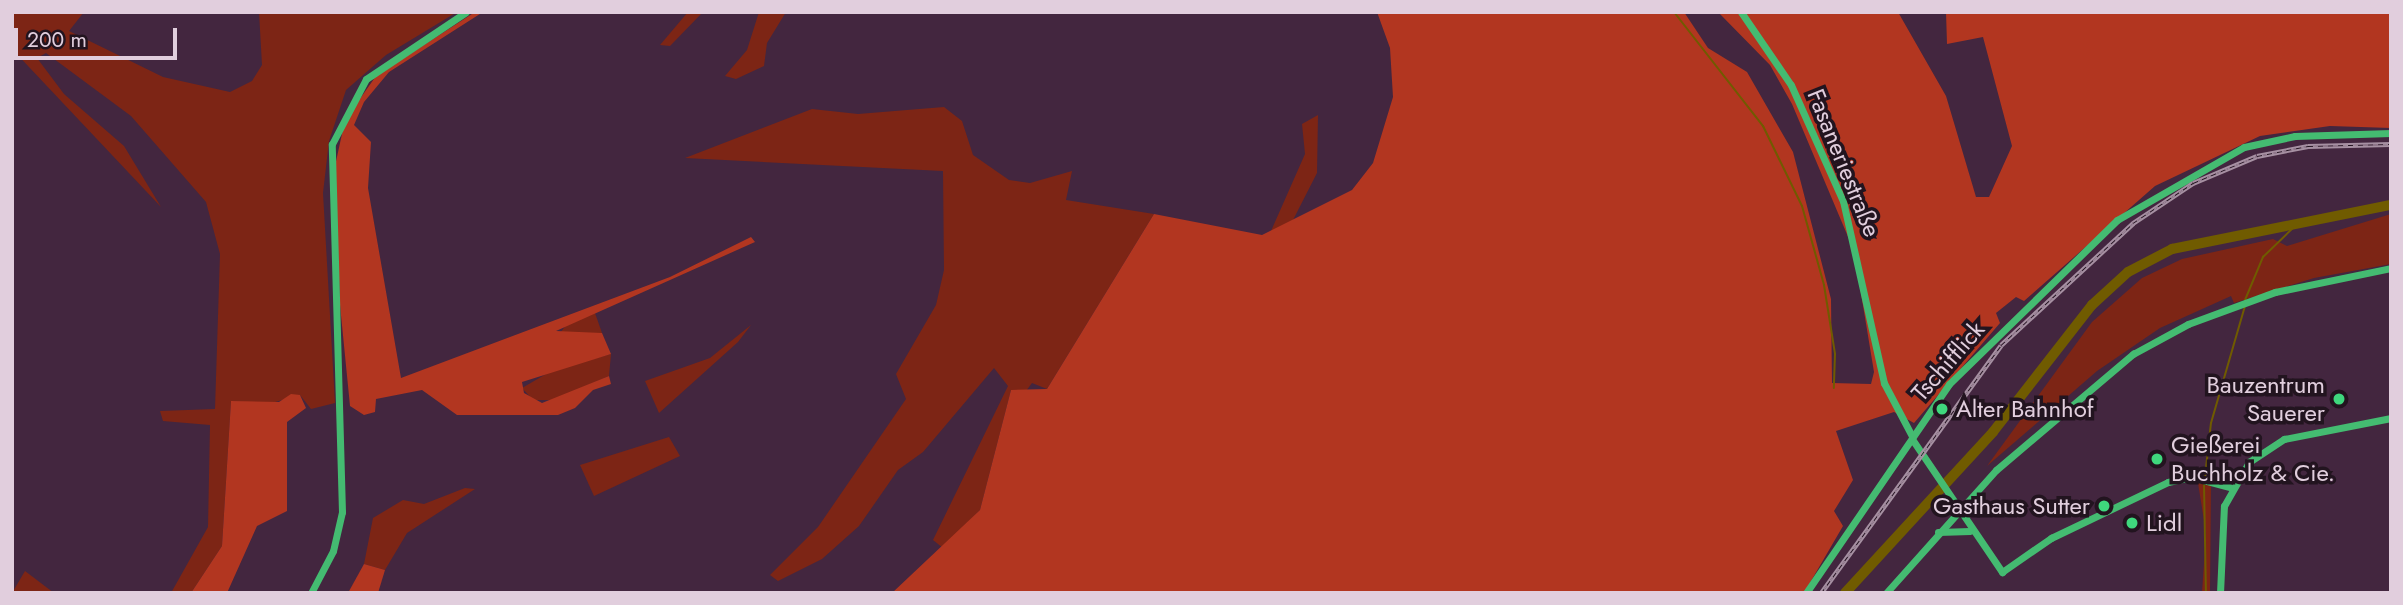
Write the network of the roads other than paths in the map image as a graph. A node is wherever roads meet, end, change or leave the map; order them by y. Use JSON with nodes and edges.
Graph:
{"nodes":[{"id":1,"x":466,"y":12,"type":"edge"},
{"id":2,"x":1741,"y":12,"type":"edge"},
{"id":3,"x":2391,"y":133,"type":"edge"},
{"id":4,"x":2391,"y":268,"type":"edge"},
{"id":5,"x":1884,"y":383,"type":"joint"},
{"id":6,"x":2391,"y":418,"type":"edge"},
{"id":7,"x":1912,"y":438,"type":"junction"},
{"id":8,"x":2231,"y":487,"type":"junction"},
{"id":9,"x":1957,"y":510,"type":"junction"},
{"id":10,"x":1970,"y":531,"type":"junction"},
{"id":11,"x":1937,"y":532,"type":"junction"},
{"id":12,"x":311,"y":593,"type":"edge"},
{"id":13,"x":1806,"y":593,"type":"edge"},
{"id":14,"x":1886,"y":593,"type":"edge"},
{"id":15,"x":2220,"y":593,"type":"edge"}],
"edges":[{"from":1,"to":12,"type":"street"},
{"from":2,"to":5,"type":"street","name":"Fasaneriestraße"},
{"from":3,"to":7,"type":"street","name":"Tschifflick"},
{"from":4,"to":9,"type":"street"},
{"from":5,"to":7,"type":"street","name":"Tschifflick"},
{"from":6,"to":8,"type":"street"},
{"from":7,"to":9,"type":"street"},
{"from":7,"to":13,"type":"street","name":"Tschifflick"},
{"from":8,"to":10,"type":"street"},
{"from":8,"to":15,"type":"street"},
{"from":9,"to":10,"type":"street"},
{"from":9,"to":11,"type":"street"},
{"from":10,"to":11,"type":"street"},
{"from":11,"to":14,"type":"street"}]}
